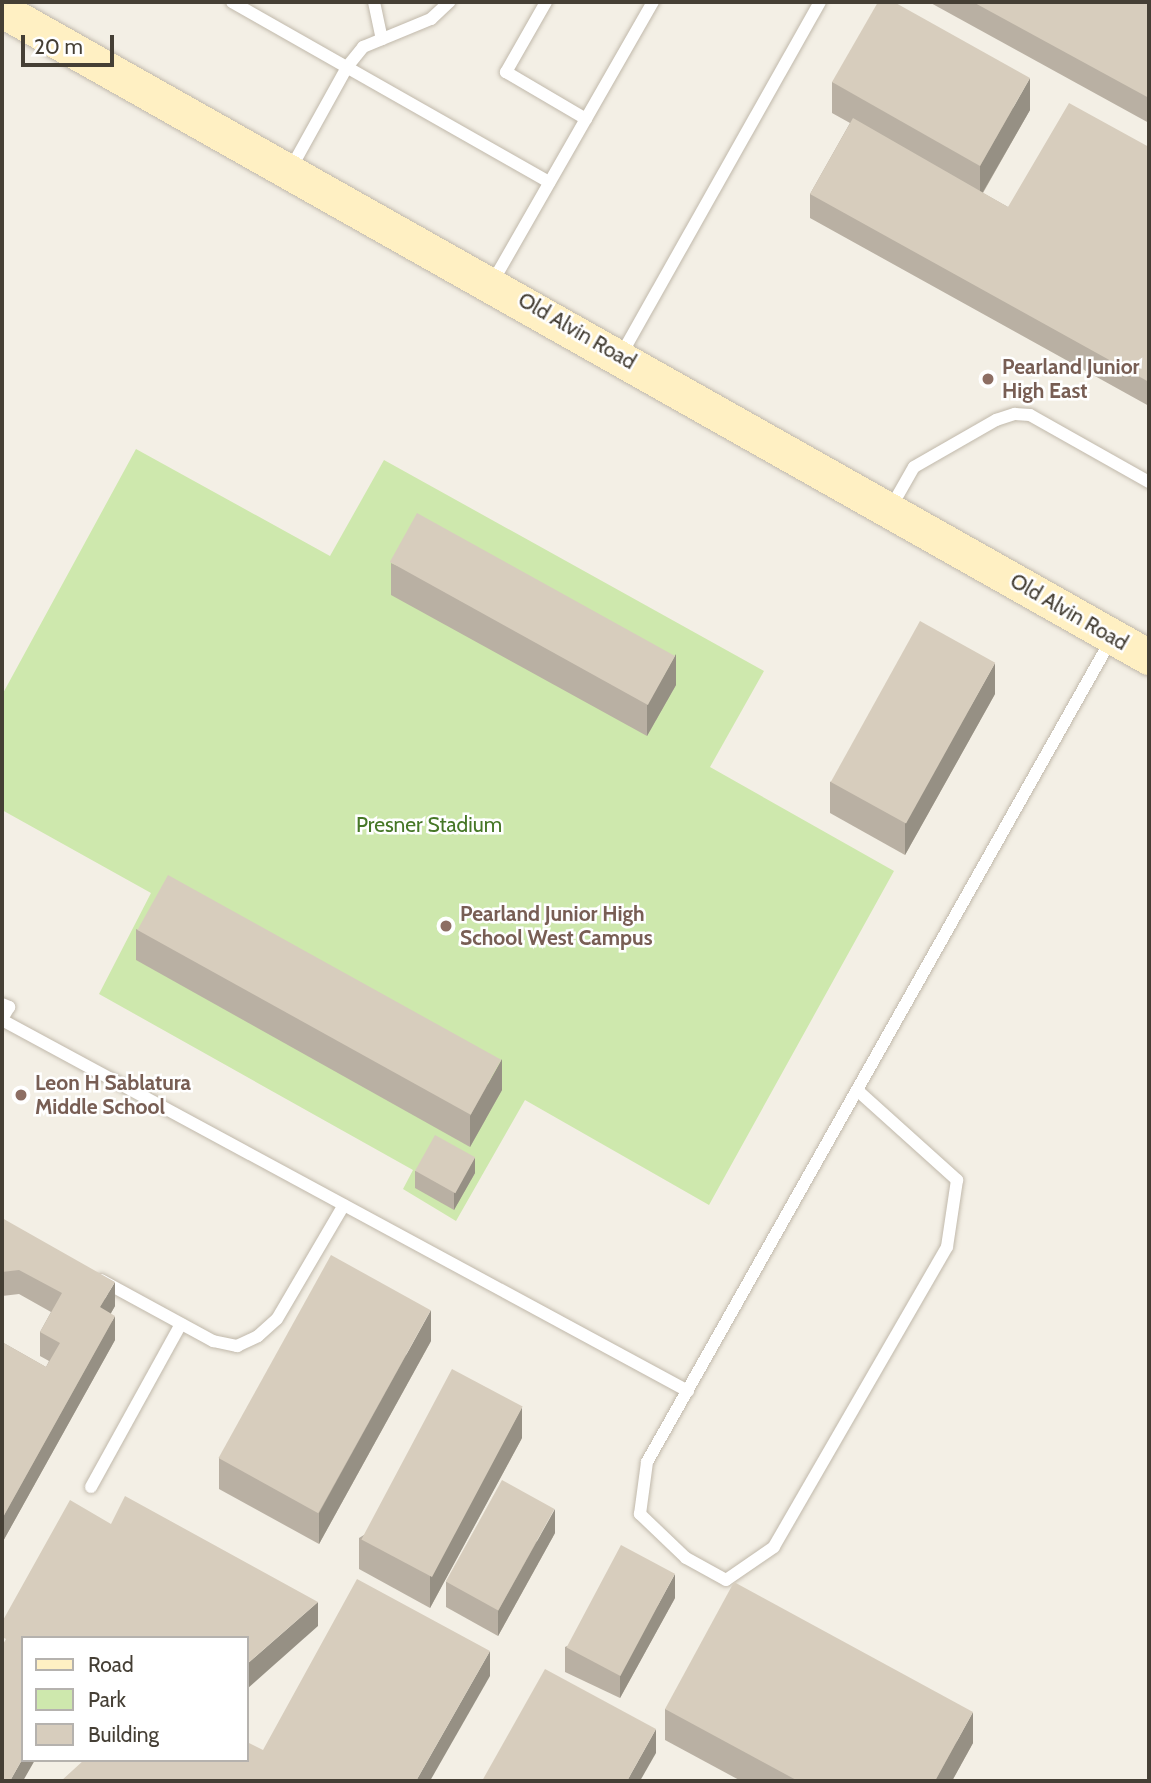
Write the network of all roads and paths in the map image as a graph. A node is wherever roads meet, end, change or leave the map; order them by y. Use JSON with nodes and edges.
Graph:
{"nodes":[{"id":1,"x":232,"y":2,"type":"edge"},
{"id":2,"x":374,"y":2,"type":"edge"},
{"id":3,"x":449,"y":2,"type":"edge"},
{"id":4,"x":546,"y":2,"type":"edge"},
{"id":5,"x":653,"y":2,"type":"edge"},
{"id":6,"x":820,"y":2,"type":"edge"},
{"id":7,"x":2,"y":10,"type":"edge"},
{"id":8,"x":382,"y":39,"type":"junction"},
{"id":9,"x":347,"y":67,"type":"junction"},
{"id":10,"x":586,"y":118,"type":"junction"},
{"id":11,"x":290,"y":170,"type":"junction"},
{"id":12,"x":549,"y":182,"type":"junction"},
{"id":13,"x":491,"y":283,"type":"junction"},
{"id":14,"x":620,"y":356,"type":"junction"},
{"id":15,"x":1149,"y":482,"type":"edge"},
{"id":16,"x":889,"y":510,"type":"junction"},
{"id":17,"x":1113,"y":636,"type":"junction"},
{"id":18,"x":1149,"y":657,"type":"edge"},
{"id":19,"x":2,"y":1004,"type":"edge"},
{"id":20,"x":2,"y":1020,"type":"edge"},
{"id":21,"x":857,"y":1090,"type":"junction"},
{"id":22,"x":344,"y":1205,"type":"junction"},
{"id":23,"x":86,"y":1272,"type":"edge"},
{"id":24,"x":181,"y":1324,"type":"junction"},
{"id":25,"x":688,"y":1391,"type":"junction"},
{"id":26,"x":91,"y":1488,"type":"dead end"}],
"edges":[{"from":1,"to":9,"type":"lane"},
{"from":2,"to":8,"type":"lane"},
{"from":3,"to":8,"type":"lane"},
{"from":4,"to":10,"type":"lane"},
{"from":5,"to":10,"type":"lane"},
{"from":6,"to":14,"type":"lane"},
{"from":7,"to":11,"type":"street","name":"Old Alvin Road"},
{"from":8,"to":9,"type":"lane"},
{"from":9,"to":11,"type":"lane"},
{"from":9,"to":12,"type":"lane"},
{"from":10,"to":12,"type":"lane"},
{"from":11,"to":13,"type":"street","name":"Old Alvin Road"},
{"from":12,"to":13,"type":"lane"},
{"from":13,"to":14,"type":"street","name":"Old Alvin Road"},
{"from":14,"to":16,"type":"street","name":"Old Alvin Road"},
{"from":15,"to":16,"type":"lane"},
{"from":16,"to":17,"type":"street","name":"Old Alvin Road"},
{"from":17,"to":18,"type":"street","name":"Old Alvin Road"},
{"from":17,"to":21,"type":"lane"},
{"from":19,"to":20,"type":"lane"},
{"from":20,"to":22,"type":"lane"},
{"from":21,"to":25,"type":"lane"},
{"from":21,"to":25,"type":"lane"},
{"from":22,"to":24,"type":"lane"},
{"from":22,"to":25,"type":"lane"},
{"from":23,"to":24,"type":"lane"},
{"from":24,"to":26,"type":"lane"}]}
